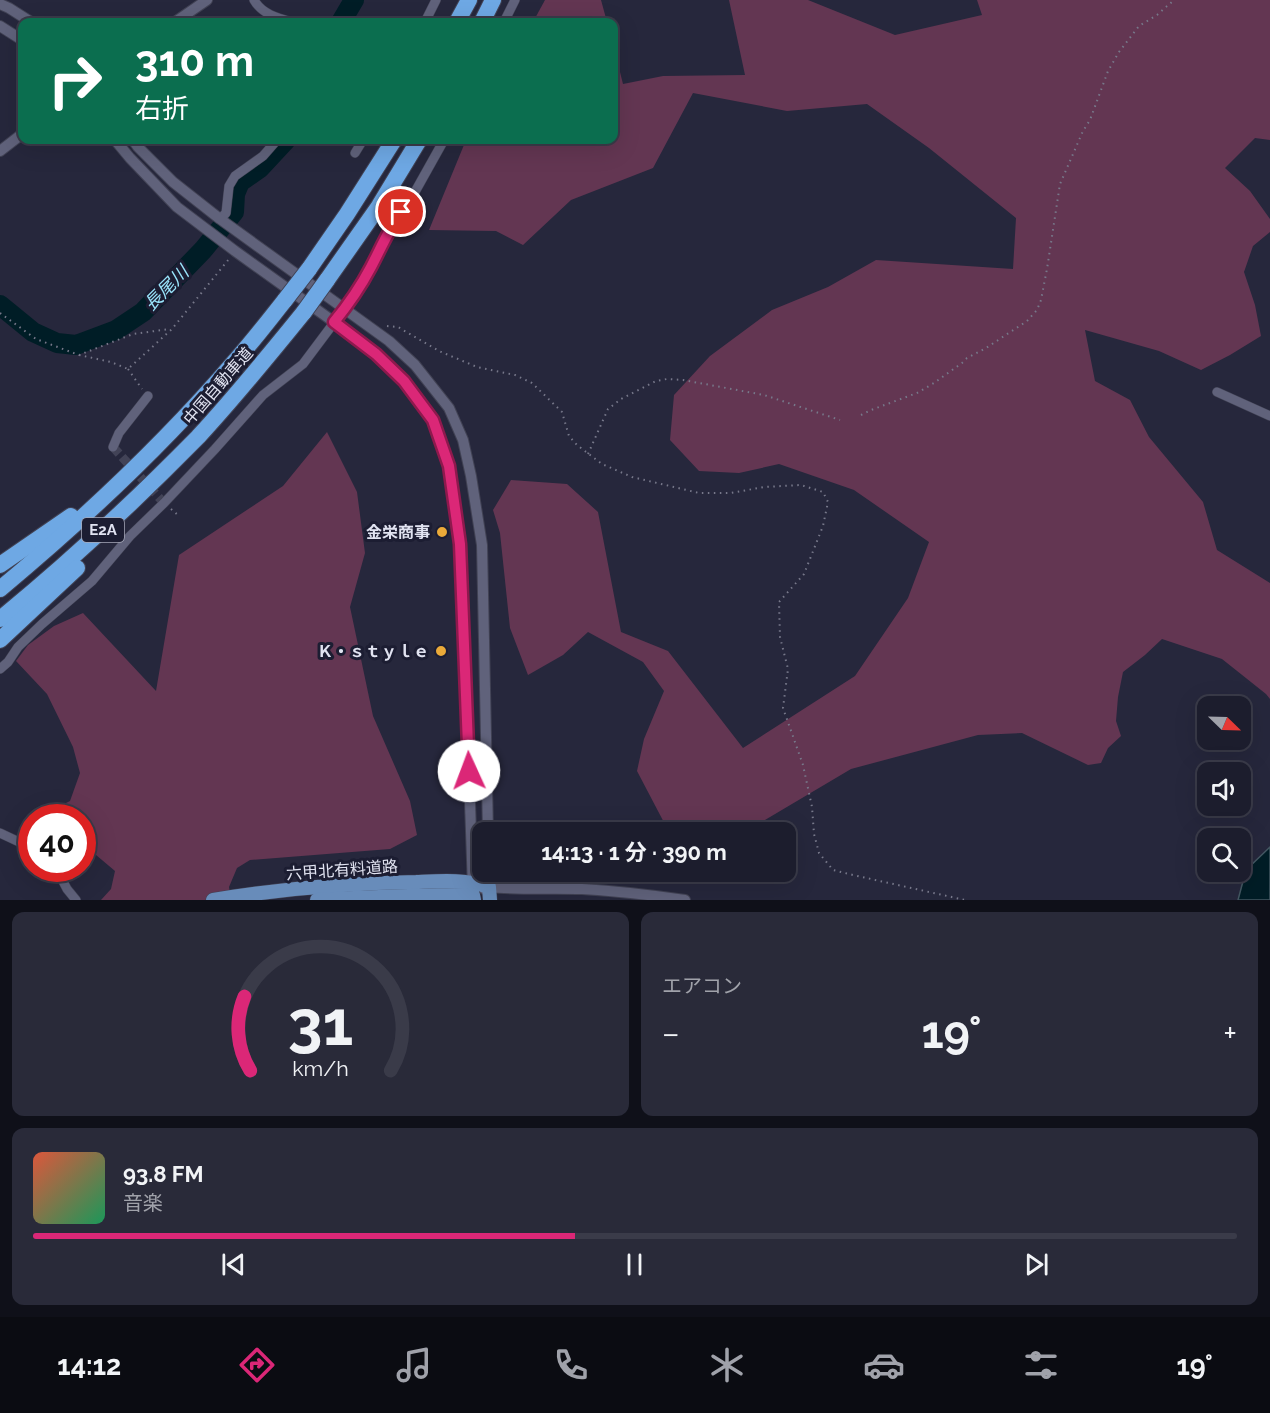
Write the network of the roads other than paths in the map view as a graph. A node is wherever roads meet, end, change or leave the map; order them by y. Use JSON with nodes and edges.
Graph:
{"nodes":[{"id":1,"x":254,"y":0,"type":"edge"},
{"id":2,"x":436,"y":0,"type":"edge"},
{"id":3,"x":469,"y":0,"type":"edge"},
{"id":4,"x":493,"y":0,"type":"edge"},
{"id":5,"x":515,"y":0,"type":"edge"},
{"id":6,"x":204,"y":1,"type":"edge"},
{"id":7,"x":0,"y":4,"type":"edge"},
{"id":8,"x":25,"y":18,"type":"edge"},
{"id":9,"x":181,"y":18,"type":"edge"},
{"id":10,"x":281,"y":18,"type":"edge"},
{"id":11,"x":426,"y":18,"type":"edge"},
{"id":12,"x":459,"y":18,"type":"edge"},
{"id":13,"x":484,"y":18,"type":"edge"},
{"id":14,"x":506,"y":18,"type":"edge"},
{"id":15,"x":0,"y":26,"type":"edge"},
{"id":16,"x":18,"y":37,"type":"edge"},
{"id":17,"x":18,"y":137,"type":"edge"},
{"id":18,"x":118,"y":144,"type":"edge"},
{"id":19,"x":136,"y":144,"type":"edge"},
{"id":20,"x":274,"y":144,"type":"edge"},
{"id":21,"x":361,"y":144,"type":"edge"},
{"id":22,"x":391,"y":144,"type":"edge"},
{"id":23,"x":417,"y":144,"type":"edge"},
{"id":24,"x":442,"y":144,"type":"edge"},
{"id":25,"x":0,"y":151,"type":"edge"},
{"id":26,"x":355,"y":153,"type":"dead end"},
{"id":27,"x":220,"y":219,"type":"junction"},
{"id":28,"x":345,"y":308,"type":"junction"},
{"id":29,"x":334,"y":322,"type":"junction"},
{"id":30,"x":1217,"y":392,"type":"dead end"},
{"id":31,"x":148,"y":396,"type":"road end"},
{"id":32,"x":1270,"y":416,"type":"edge"},
{"id":33,"x":199,"y":435,"type":"junction"},
{"id":34,"x":113,"y":447,"type":"dead end"},
{"id":35,"x":120,"y":481,"type":"junction"},
{"id":36,"x":0,"y":566,"type":"edge"},
{"id":37,"x":0,"y":589,"type":"edge"},
{"id":38,"x":0,"y":619,"type":"edge"},
{"id":39,"x":0,"y":640,"type":"edge"},
{"id":40,"x":0,"y":669,"type":"edge"},
{"id":41,"x":488,"y":822,"type":"edge"},
{"id":42,"x":0,"y":832,"type":"edge"},
{"id":43,"x":18,"y":841,"type":"edge"},
{"id":44,"x":63,"y":882,"type":"edge"},
{"id":45,"x":473,"y":892,"type":"edge"},
{"id":46,"x":489,"y":893,"type":"edge"},
{"id":47,"x":76,"y":900,"type":"edge"},
{"id":48,"x":213,"y":900,"type":"edge"},
{"id":49,"x":317,"y":900,"type":"edge"},
{"id":50,"x":685,"y":900,"type":"edge"}],
"edges":[{"from":1,"to":10,"type":"street"},
{"from":2,"to":11,"type":"street"},
{"from":3,"to":12,"type":"highway"},
{"from":4,"to":13,"type":"highway"},
{"from":5,"to":14,"type":"street"},
{"from":6,"to":9,"type":"street"},
{"from":7,"to":8,"type":"street"},
{"from":15,"to":16,"type":"street"},
{"from":17,"to":25,"type":"street"},
{"from":18,"to":29,"type":"street"},
{"from":19,"to":27,"type":"street"},
{"from":20,"to":27,"type":"street"},
{"from":21,"to":26,"type":"street"},
{"from":22,"to":35,"type":"highway","name":"中国自動車道","number":"E2A","bridge":true},
{"from":23,"to":33,"type":"highway","name":"中国自動車道","number":"E2A","bridge":true},
{"from":24,"to":28,"type":"street"},
{"from":27,"to":28,"type":"street"},
{"from":28,"to":29,"type":"street"},
{"from":28,"to":41,"type":"street"},
{"from":29,"to":40,"type":"street"},
{"from":29,"to":45,"type":"street"},
{"from":30,"to":32,"type":"street"},
{"from":31,"to":34,"type":"street"},
{"from":33,"to":38,"type":"highway","name":"中国自動車道","number":"E2A"},
{"from":33,"to":39,"type":"highway"},
{"from":35,"to":36,"type":"highway"},
{"from":35,"to":37,"type":"highway","name":"中国自動車道","number":"E2A"},
{"from":42,"to":43,"type":"street"},
{"from":44,"to":47,"type":"street"},
{"from":45,"to":46,"type":"main road"},
{"from":45,"to":48,"type":"main road","name":"六甲北有料道路"},
{"from":45,"to":49,"type":"main road","name":"六甲北有料道路"},
{"from":46,"to":50,"type":"street"}]}
